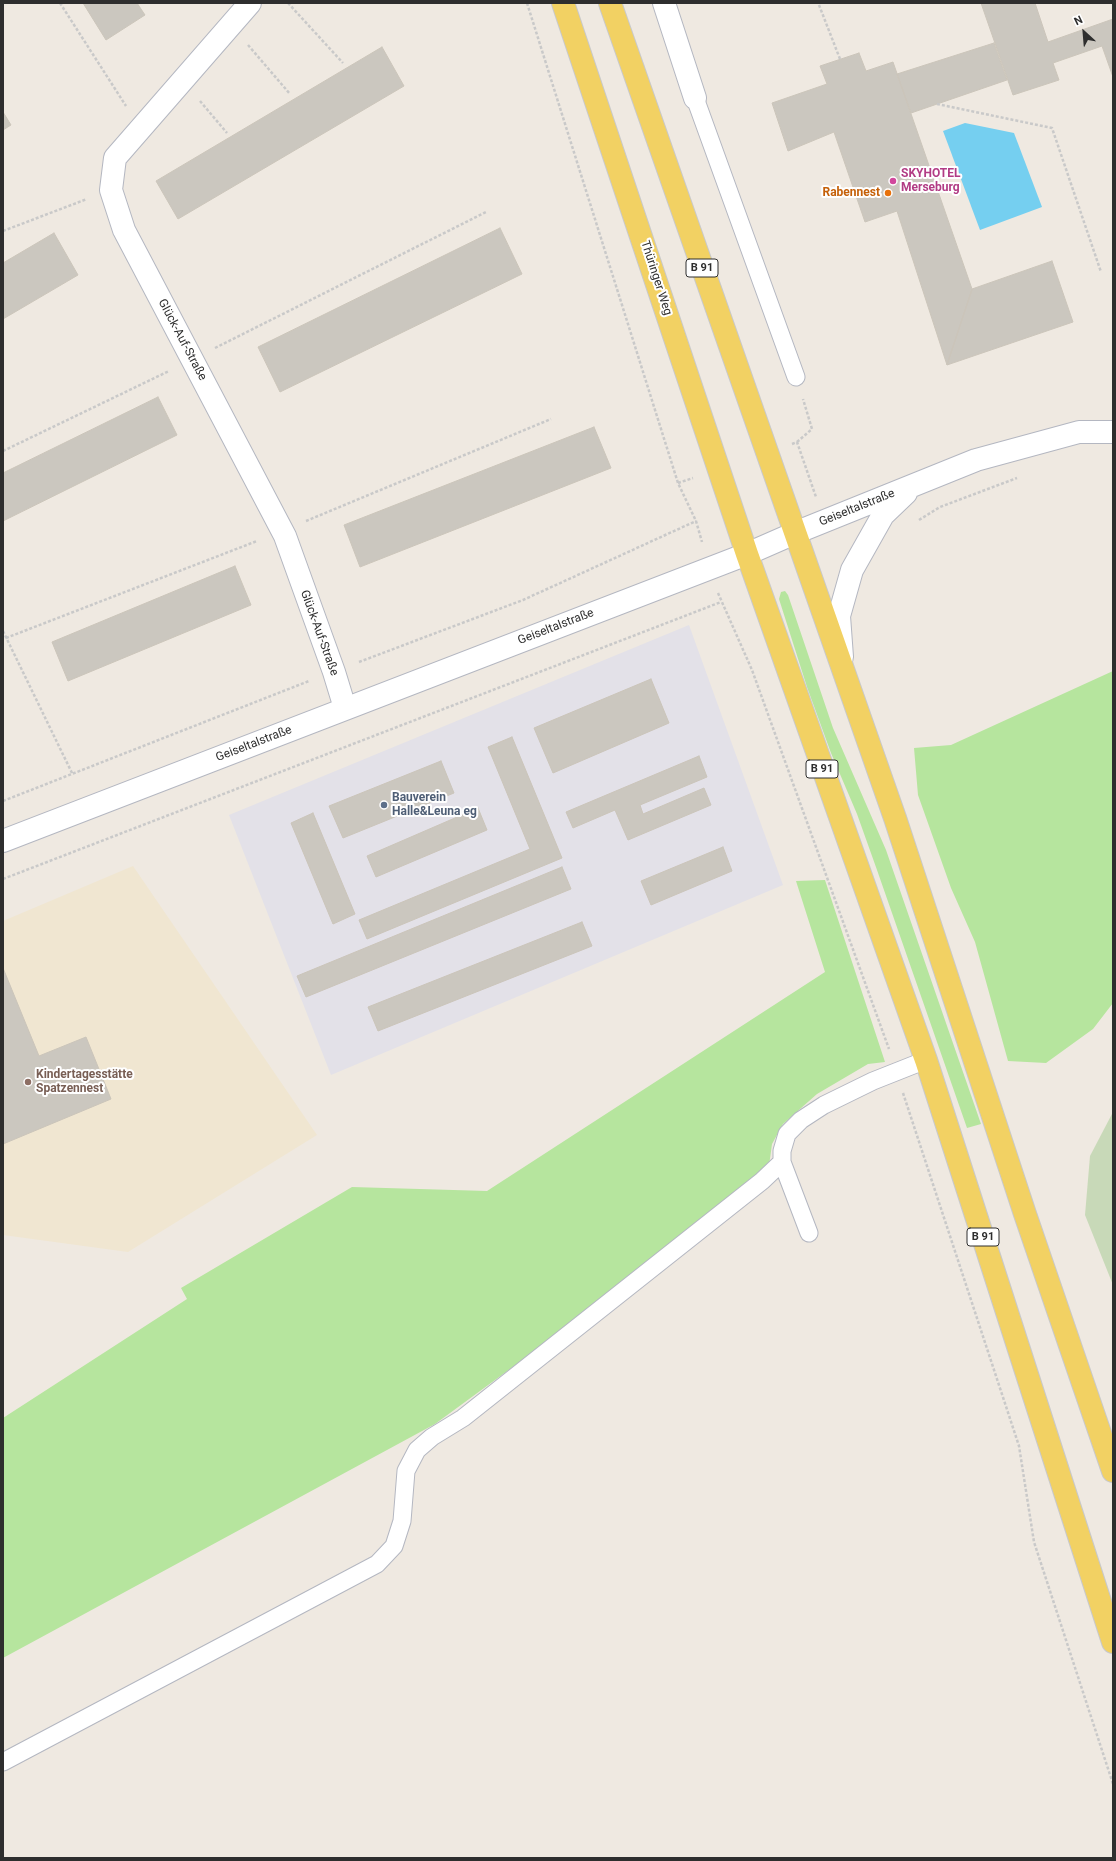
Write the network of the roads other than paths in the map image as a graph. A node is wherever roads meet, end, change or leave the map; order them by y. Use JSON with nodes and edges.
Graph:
{"nodes":[{"id":1,"x":250,"y":3,"type":"edge"},
{"id":2,"x":563,"y":3,"type":"edge"},
{"id":3,"x":610,"y":3,"type":"edge"},
{"id":4,"x":664,"y":3,"type":"edge"},
{"id":5,"x":695,"y":98,"type":"joint"},
{"id":6,"x":796,"y":378,"type":"road end"},
{"id":7,"x":1113,"y":432,"type":"edge"},
{"id":8,"x":914,"y":485,"type":"junction"},
{"id":9,"x":795,"y":533,"type":"junction"},
{"id":10,"x":747,"y":554,"type":"junction"},
{"id":11,"x":843,"y":670,"type":"junction"},
{"id":12,"x":345,"y":708,"type":"junction"},
{"id":13,"x":3,"y":841,"type":"edge"},
{"id":14,"x":926,"y":1060,"type":"junction"},
{"id":15,"x":782,"y":1162,"type":"junction"},
{"id":16,"x":809,"y":1233,"type":"dead end"},
{"id":17,"x":1113,"y":1471,"type":"edge"},
{"id":18,"x":1113,"y":1642,"type":"edge"},
{"id":19,"x":3,"y":1762,"type":"edge"}],
"edges":[{"from":1,"to":12,"type":"street","name":"Glück-Auf-Straße"},
{"from":2,"to":10,"type":"main road","name":"Thüringer Weg","number":"B 91"},
{"from":3,"to":9,"type":"main road","number":"B 91"},
{"from":4,"to":5,"type":"street"},
{"from":5,"to":6,"type":"lane"},
{"from":7,"to":8,"type":"street","name":"Geiseltalstraße"},
{"from":8,"to":9,"type":"street","name":"Geiseltalstraße"},
{"from":8,"to":11,"type":"street"},
{"from":9,"to":10,"type":"street","name":"Geiseltalstraße"},
{"from":9,"to":11,"type":"main road","number":"B 91"},
{"from":10,"to":12,"type":"street","name":"Geiseltalstraße"},
{"from":10,"to":14,"type":"main road","number":"B 91"},
{"from":11,"to":17,"type":"main road","number":"B 91"},
{"from":12,"to":13,"type":"street","name":"Geiseltalstraße"},
{"from":14,"to":15,"type":"lane"},
{"from":14,"to":18,"type":"main road","number":"B 91"},
{"from":15,"to":16,"type":"lane"},
{"from":15,"to":19,"type":"lane"}]}
